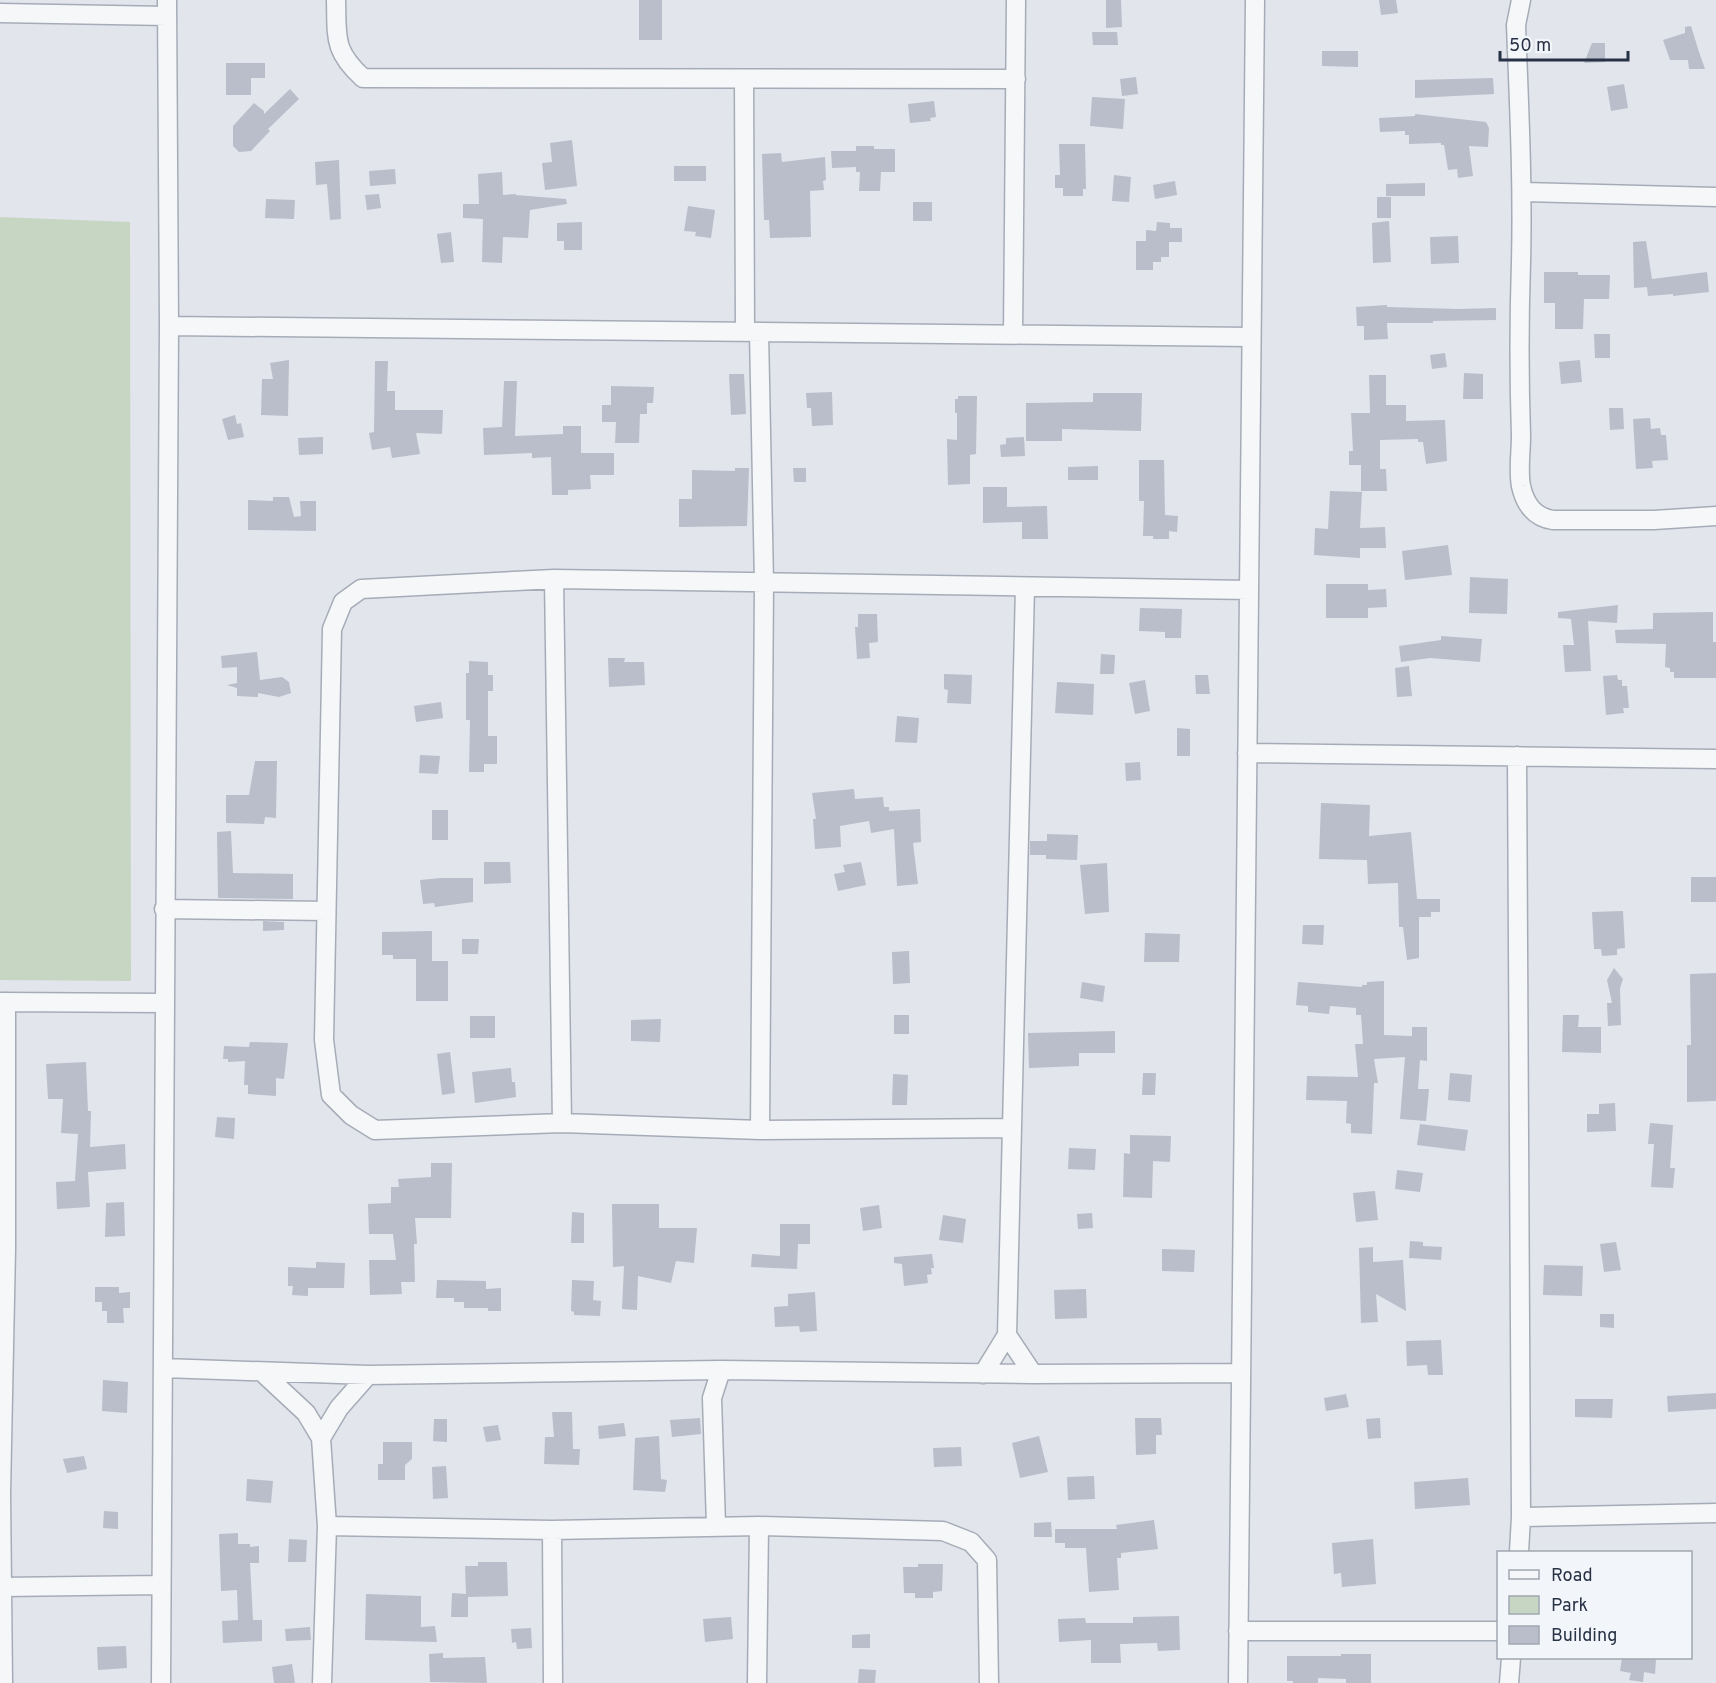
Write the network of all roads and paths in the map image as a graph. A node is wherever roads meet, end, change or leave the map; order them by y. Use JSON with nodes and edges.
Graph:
{"nodes":[{"id":1,"x":336,"y":0,"type":"edge"},
{"id":2,"x":1016,"y":0,"type":"edge"},
{"id":3,"x":1255,"y":0,"type":"edge"},
{"id":4,"x":1521,"y":0,"type":"edge"},
{"id":5,"x":167,"y":8,"type":"edge"},
{"id":6,"x":0,"y":13,"type":"edge"},
{"id":7,"x":744,"y":79,"type":"junction"},
{"id":8,"x":1016,"y":80,"type":"junction"},
{"id":9,"x":1523,"y":192,"type":"junction"},
{"id":10,"x":1716,"y":198,"type":"edge"},
{"id":11,"x":169,"y":326,"type":"junction"},
{"id":12,"x":752,"y":332,"type":"junction"},
{"id":13,"x":1013,"y":334,"type":"junction"},
{"id":14,"x":1251,"y":337,"type":"junction"},
{"id":15,"x":1716,"y":516,"type":"edge"},
{"id":16,"x":554,"y":579,"type":"junction"},
{"id":17,"x":764,"y":583,"type":"junction"},
{"id":18,"x":1025,"y":586,"type":"junction"},
{"id":19,"x":1249,"y":590,"type":"junction"},
{"id":20,"x":1247,"y":753,"type":"junction"},
{"id":21,"x":1517,"y":756,"type":"junction"},
{"id":22,"x":1716,"y":759,"type":"edge"},
{"id":23,"x":164,"y":909,"type":"junction"},
{"id":24,"x":326,"y":911,"type":"junction"},
{"id":25,"x":3,"y":1002,"type":"edge"},
{"id":26,"x":163,"y":1003,"type":"junction"},
{"id":27,"x":562,"y":1123,"type":"junction"},
{"id":28,"x":1012,"y":1128,"type":"junction"},
{"id":29,"x":760,"y":1130,"type":"junction"},
{"id":30,"x":3,"y":1249,"type":"edge"},
{"id":31,"x":1007,"y":1335,"type":"junction"},
{"id":32,"x":163,"y":1368,"type":"junction"},
{"id":33,"x":721,"y":1370,"type":"junction"},
{"id":34,"x":262,"y":1372,"type":"junction"},
{"id":35,"x":1241,"y":1373,"type":"junction"},
{"id":36,"x":983,"y":1374,"type":"junction"},
{"id":37,"x":1033,"y":1374,"type":"junction"},
{"id":38,"x":368,"y":1375,"type":"junction"},
{"id":39,"x":321,"y":1438,"type":"junction"},
{"id":40,"x":1,"y":1493,"type":"edge"},
{"id":41,"x":1716,"y":1513,"type":"edge"},
{"id":42,"x":1521,"y":1518,"type":"junction"},
{"id":43,"x":327,"y":1526,"type":"junction"},
{"id":44,"x":716,"y":1526,"type":"junction"},
{"id":45,"x":759,"y":1526,"type":"junction"},
{"id":46,"x":552,"y":1530,"type":"junction"},
{"id":47,"x":1519,"y":1551,"type":"edge"},
{"id":48,"x":161,"y":1585,"type":"junction"},
{"id":49,"x":3,"y":1587,"type":"junction"},
{"id":50,"x":1238,"y":1631,"type":"junction"},
{"id":51,"x":1497,"y":1631,"type":"edge"},
{"id":52,"x":1511,"y":1659,"type":"edge"},
{"id":53,"x":3,"y":1683,"type":"edge"},
{"id":54,"x":161,"y":1683,"type":"edge"},
{"id":55,"x":322,"y":1683,"type":"edge"},
{"id":56,"x":553,"y":1683,"type":"edge"},
{"id":57,"x":757,"y":1683,"type":"edge"},
{"id":58,"x":989,"y":1683,"type":"edge"},
{"id":59,"x":1238,"y":1683,"type":"edge"},
{"id":60,"x":1509,"y":1683,"type":"edge"}],
"edges":[{"from":1,"to":7,"type":"street"},
{"from":2,"to":8,"type":"street"},
{"from":3,"to":14,"type":"street"},
{"from":4,"to":9,"type":"street"},
{"from":5,"to":6,"type":"street"},
{"from":5,"to":11,"type":"street"},
{"from":7,"to":8,"type":"street"},
{"from":7,"to":12,"type":"street"},
{"from":8,"to":13,"type":"street"},
{"from":9,"to":10,"type":"street"},
{"from":9,"to":15,"type":"street"},
{"from":11,"to":12,"type":"street"},
{"from":11,"to":23,"type":"street"},
{"from":12,"to":13,"type":"street"},
{"from":12,"to":17,"type":"street"},
{"from":13,"to":14,"type":"street"},
{"from":14,"to":19,"type":"street"},
{"from":16,"to":17,"type":"street"},
{"from":16,"to":24,"type":"street"},
{"from":16,"to":27,"type":"street"},
{"from":17,"to":18,"type":"street"},
{"from":17,"to":29,"type":"street"},
{"from":18,"to":19,"type":"street"},
{"from":18,"to":28,"type":"street"},
{"from":19,"to":20,"type":"street"},
{"from":20,"to":21,"type":"street"},
{"from":20,"to":35,"type":"street"},
{"from":21,"to":22,"type":"street"},
{"from":21,"to":42,"type":"street"},
{"from":23,"to":24,"type":"street"},
{"from":23,"to":26,"type":"street"},
{"from":24,"to":27,"type":"street"},
{"from":25,"to":26,"type":"street"},
{"from":25,"to":30,"type":"street"},
{"from":26,"to":32,"type":"street"},
{"from":27,"to":29,"type":"street"},
{"from":28,"to":29,"type":"street"},
{"from":28,"to":31,"type":"street"},
{"from":30,"to":40,"type":"street"},
{"from":31,"to":36,"type":"street"},
{"from":31,"to":37,"type":"street"},
{"from":32,"to":34,"type":"street"},
{"from":32,"to":48,"type":"street"},
{"from":33,"to":36,"type":"street"},
{"from":33,"to":38,"type":"street"},
{"from":33,"to":44,"type":"street"},
{"from":34,"to":38,"type":"street"},
{"from":34,"to":39,"type":"street"},
{"from":35,"to":37,"type":"street"},
{"from":35,"to":50,"type":"street"},
{"from":36,"to":37,"type":"street"},
{"from":38,"to":39,"type":"street"},
{"from":39,"to":43,"type":"street"},
{"from":40,"to":49,"type":"street"},
{"from":41,"to":42,"type":"street"},
{"from":42,"to":47,"type":"street"},
{"from":43,"to":46,"type":"street"},
{"from":43,"to":55,"type":"street"},
{"from":44,"to":45,"type":"street"},
{"from":44,"to":46,"type":"street"},
{"from":45,"to":57,"type":"street"},
{"from":45,"to":58,"type":"street"},
{"from":46,"to":56,"type":"street"},
{"from":48,"to":49,"type":"street"},
{"from":48,"to":54,"type":"street"},
{"from":49,"to":53,"type":"street"},
{"from":50,"to":51,"type":"street"},
{"from":50,"to":59,"type":"street"},
{"from":52,"to":60,"type":"street"}]}
